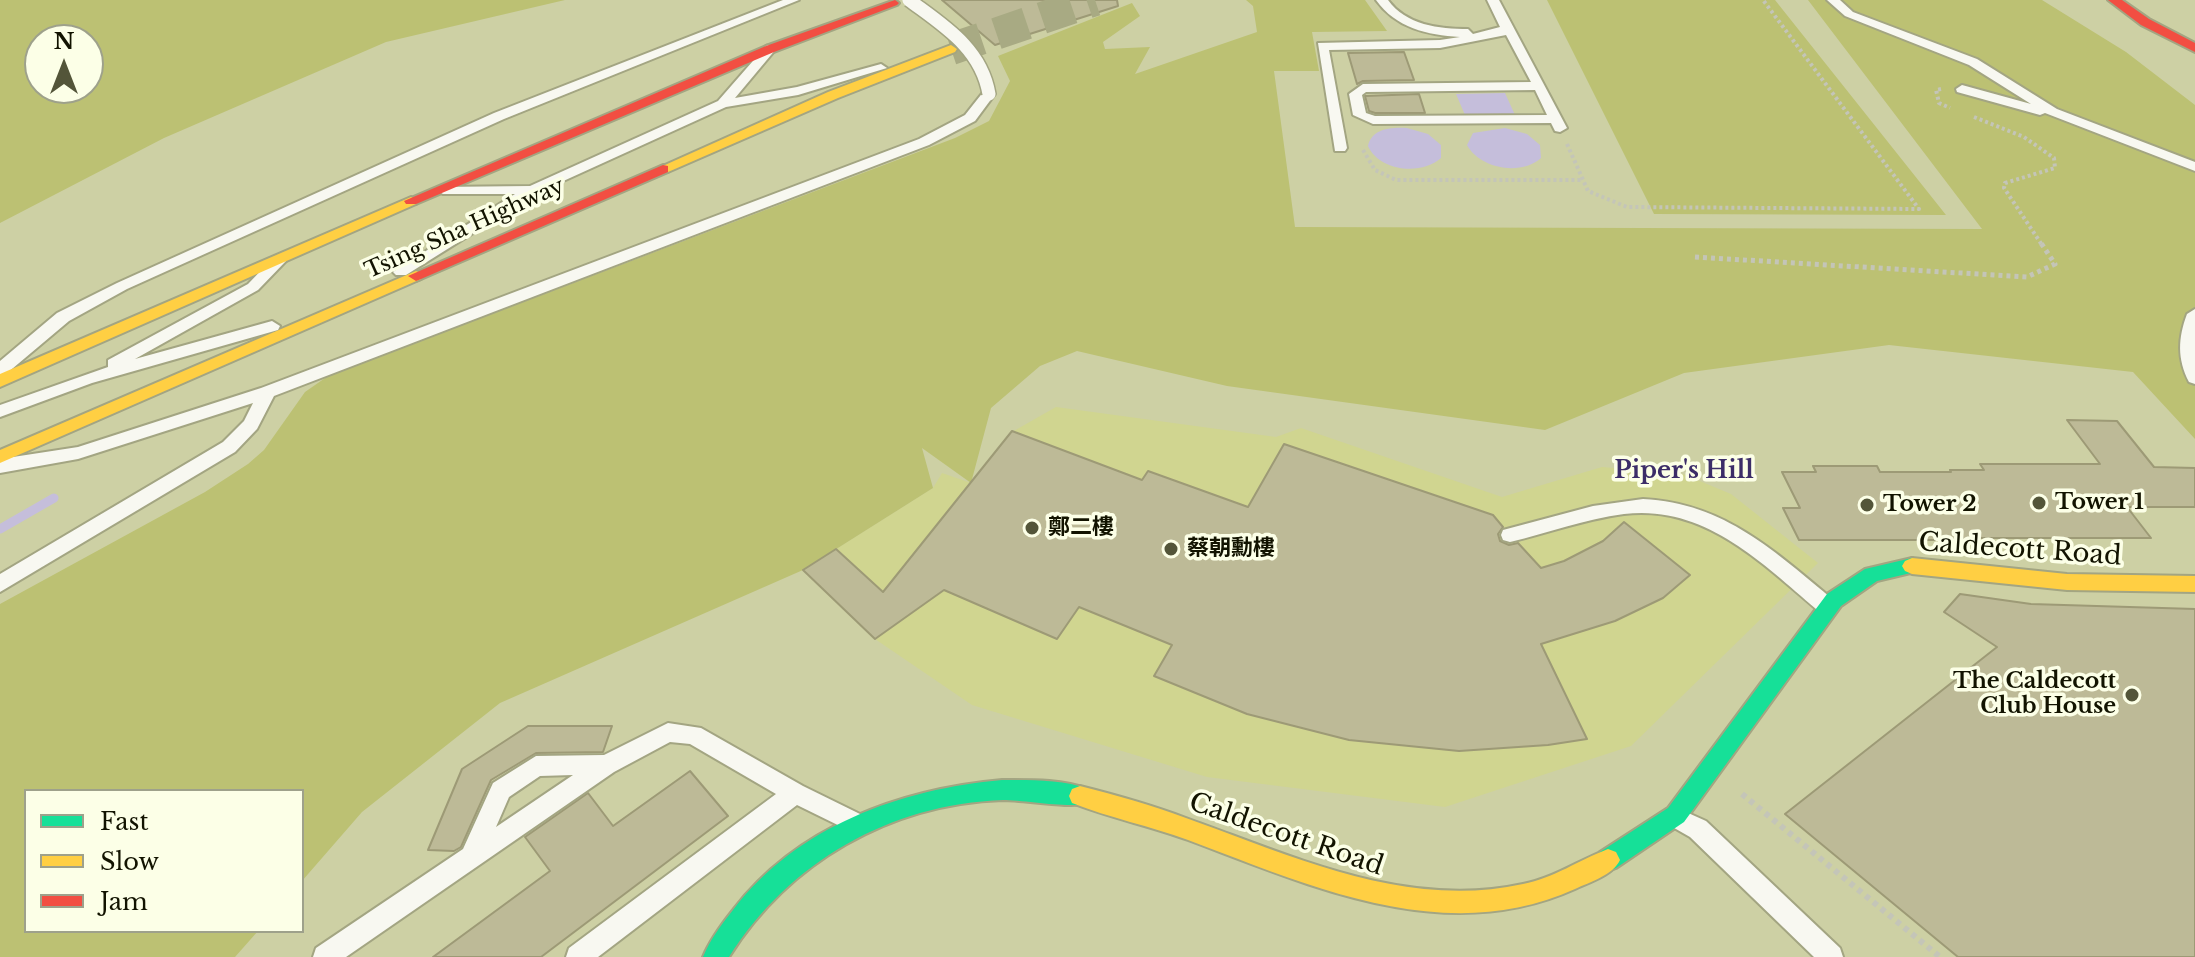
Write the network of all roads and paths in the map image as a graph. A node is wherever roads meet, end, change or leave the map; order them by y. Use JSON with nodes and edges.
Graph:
{"nodes":[{"id":1,"x":793,"y":0,"type":"edge"},
{"id":2,"x":1382,"y":0,"type":"edge"},
{"id":3,"x":1493,"y":0,"type":"edge"},
{"id":4,"x":1763,"y":0,"type":"edge"},
{"id":5,"x":1833,"y":0,"type":"edge"},
{"id":6,"x":2114,"y":0,"type":"edge"},
{"id":7,"x":901,"y":1,"type":"edge"},
{"id":8,"x":2145,"y":22,"type":"junction"},
{"id":9,"x":1508,"y":31,"type":"junction"},
{"id":10,"x":2195,"y":48,"type":"edge"},
{"id":11,"x":770,"y":49,"type":"junction"},
{"id":12,"x":951,"y":49,"type":"joint"},
{"id":13,"x":2195,"y":63,"type":"edge"},
{"id":14,"x":1539,"y":86,"type":"junction"},
{"id":15,"x":1962,"y":89,"type":"joint"},
{"id":16,"x":723,"y":104,"type":"junction"},
{"id":17,"x":1445,"y":104,"type":"junction"},
{"id":18,"x":1952,"y":108,"type":"dead end"},
{"id":19,"x":1966,"y":114,"type":"dead end"},
{"id":20,"x":1360,"y":115,"type":"junction"},
{"id":21,"x":2077,"y":121,"type":"junction"},
{"id":22,"x":1558,"y":124,"type":"junction"},
{"id":23,"x":1340,"y":148,"type":"dead end"},
{"id":24,"x":2195,"y":167,"type":"edge"},
{"id":25,"x":1583,"y":180,"type":"junction"},
{"id":26,"x":438,"y":190,"type":"junction"},
{"id":27,"x":532,"y":190,"type":"junction"},
{"id":28,"x":286,"y":254,"type":"junction"},
{"id":29,"x":1695,"y":257,"type":"dead end"},
{"id":30,"x":335,"y":313,"type":"junction"},
{"id":31,"x":2195,"y":314,"type":"edge"},
{"id":32,"x":0,"y":370,"type":"edge"},
{"id":33,"x":2195,"y":378,"type":"edge"},
{"id":34,"x":86,"y":379,"type":"junction"},
{"id":35,"x":0,"y":381,"type":"edge"},
{"id":36,"x":267,"y":392,"type":"junction"},
{"id":37,"x":0,"y":411,"type":"edge"},
{"id":38,"x":0,"y":424,"type":"edge"},
{"id":39,"x":0,"y":457,"type":"edge"},
{"id":40,"x":0,"y":466,"type":"edge"},
{"id":41,"x":1510,"y":535,"type":"dead end"},
{"id":42,"x":0,"y":584,"type":"edge"},
{"id":43,"x":2195,"y":584,"type":"edge"},
{"id":44,"x":1828,"y":607,"type":"junction"},
{"id":45,"x":606,"y":765,"type":"junction"},
{"id":46,"x":795,"y":793,"type":"junction"},
{"id":47,"x":1742,"y":794,"type":"dead end"},
{"id":48,"x":1674,"y":817,"type":"junction"},
{"id":49,"x":859,"y":825,"type":"junction"},
{"id":50,"x":472,"y":855,"type":"junction"},
{"id":51,"x":325,"y":957,"type":"edge"},
{"id":52,"x":578,"y":957,"type":"edge"},
{"id":53,"x":715,"y":957,"type":"edge"},
{"id":54,"x":1831,"y":957,"type":"edge"},
{"id":55,"x":1940,"y":957,"type":"edge"}],
"edges":[{"from":1,"to":32,"type":"lane"},
{"from":2,"to":9,"type":"lane"},
{"from":3,"to":9,"type":"lane"},
{"from":4,"to":25,"type":"path"},
{"from":5,"to":21,"type":"lane"},
{"from":6,"to":8,"type":"main road"},
{"from":7,"to":11,"type":"main road","name":"Tsing Sha Highway"},
{"from":7,"to":36,"type":"lane","bridge":true},
{"from":8,"to":10,"type":"main road"},
{"from":8,"to":13,"type":"main road"},
{"from":9,"to":14,"type":"lane"},
{"from":9,"to":23,"type":"lane"},
{"from":11,"to":16,"type":"lane"},
{"from":11,"to":26,"type":"main road","name":"Tsing Sha Highway"},
{"from":12,"to":16,"type":"lane"},
{"from":12,"to":30,"type":"main road","name":"Tsing Sha Highway"},
{"from":14,"to":17,"type":"lane"},
{"from":14,"to":22,"type":"lane"},
{"from":15,"to":18,"type":"path"},
{"from":15,"to":21,"type":"lane"},
{"from":16,"to":27,"type":"lane"},
{"from":17,"to":20,"type":"lane"},
{"from":17,"to":20,"type":"lane"},
{"from":17,"to":22,"type":"lane"},
{"from":19,"to":29,"type":"path"},
{"from":20,"to":25,"type":"path"},
{"from":21,"to":24,"type":"lane"},
{"from":22,"to":25,"type":"path"},
{"from":26,"to":27,"type":"lane"},
{"from":26,"to":28,"type":"main road","name":"Tsing Sha Highway"},
{"from":27,"to":30,"type":"lane"},
{"from":28,"to":34,"type":"lane"},
{"from":28,"to":35,"type":"main road","name":"Tsing Sha Highway"},
{"from":30,"to":34,"type":"lane"},
{"from":30,"to":39,"type":"main road","name":"Tsing Sha Highway"},
{"from":31,"to":33,"type":"lane"},
{"from":34,"to":37,"type":"lane"},
{"from":34,"to":38,"type":"lane"},
{"from":36,"to":40,"type":"lane"},
{"from":36,"to":42,"type":"lane"},
{"from":41,"to":44,"type":"lane"},
{"from":43,"to":44,"type":"main road","name":"Caldecott Road"},
{"from":44,"to":48,"type":"main road","name":"Caldecott Road"},
{"from":45,"to":46,"type":"lane"},
{"from":45,"to":50,"type":"lane"},
{"from":45,"to":50,"type":"lane"},
{"from":46,"to":49,"type":"lane"},
{"from":46,"to":52,"type":"lane"},
{"from":47,"to":55,"type":"path"},
{"from":48,"to":49,"type":"main road","name":"Caldecott Road"},
{"from":48,"to":54,"type":"lane"},
{"from":49,"to":53,"type":"main road","name":"Caldecott Road"},
{"from":50,"to":51,"type":"lane"}]}
